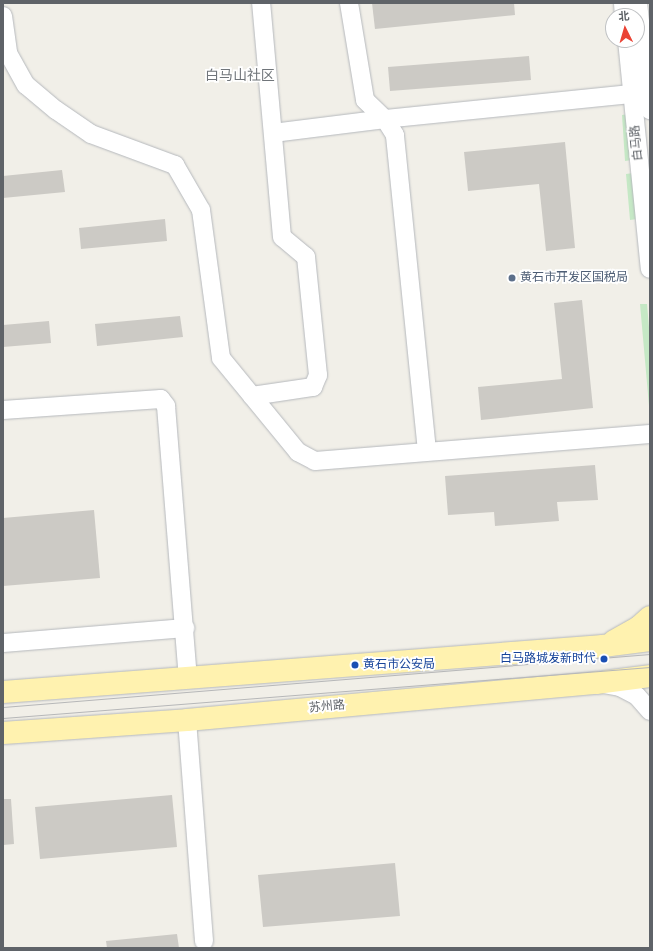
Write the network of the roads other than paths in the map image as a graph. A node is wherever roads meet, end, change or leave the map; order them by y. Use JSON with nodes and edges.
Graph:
{"nodes":[{"id":1,"x":261,"y":3,"type":"edge"},
{"id":2,"x":349,"y":3,"type":"edge"},
{"id":3,"x":638,"y":3,"type":"edge"},
{"id":4,"x":3,"y":16,"type":"edge"},
{"id":5,"x":628,"y":48,"type":"edge"},
{"id":6,"x":632,"y":94,"type":"junction"},
{"id":7,"x":650,"y":110,"type":"edge"},
{"id":8,"x":385,"y":119,"type":"junction"},
{"id":9,"x":273,"y":133,"type":"junction"},
{"id":10,"x":650,"y":269,"type":"edge"},
{"id":11,"x":252,"y":396,"type":"junction"},
{"id":12,"x":3,"y":410,"type":"edge"},
{"id":13,"x":650,"y":434,"type":"edge"},
{"id":14,"x":427,"y":451,"type":"junction"},
{"id":15,"x":650,"y":617,"type":"edge"},
{"id":16,"x":185,"y":628,"type":"junction"},
{"id":17,"x":650,"y":640,"type":"edge"},
{"id":18,"x":3,"y":643,"type":"edge"},
{"id":19,"x":603,"y":646,"type":"junction"},
{"id":20,"x":650,"y":676,"type":"edge"},
{"id":21,"x":188,"y":678,"type":"junction"},
{"id":22,"x":596,"y":683,"type":"junction"},
{"id":23,"x":3,"y":692,"type":"edge"},
{"id":24,"x":650,"y":711,"type":"edge"},
{"id":25,"x":186,"y":720,"type":"junction"},
{"id":26,"x":3,"y":733,"type":"edge"},
{"id":27,"x":204,"y":941,"type":"dead end"}],
"edges":[{"from":1,"to":9,"type":"street"},
{"from":2,"to":8,"type":"street"},
{"from":3,"to":7,"type":"street","name":"白马路"},
{"from":4,"to":11,"type":"street"},
{"from":5,"to":6,"type":"street","name":"白马路"},
{"from":6,"to":8,"type":"street"},
{"from":6,"to":10,"type":"street","name":"白马路"},
{"from":8,"to":9,"type":"street"},
{"from":8,"to":14,"type":"street"},
{"from":9,"to":11,"type":"street"},
{"from":11,"to":14,"type":"street"},
{"from":12,"to":16,"type":"street"},
{"from":13,"to":14,"type":"street"},
{"from":15,"to":19,"type":"main road"},
{"from":16,"to":18,"type":"street"},
{"from":16,"to":21,"type":"street"},
{"from":17,"to":19,"type":"main road"},
{"from":19,"to":21,"type":"main road"},
{"from":20,"to":22,"type":"main road","name":"苏州路"},
{"from":21,"to":23,"type":"main road"},
{"from":22,"to":24,"type":"street"},
{"from":22,"to":25,"type":"main road","name":"苏州路"},
{"from":25,"to":26,"type":"main road","name":"苏州路"},
{"from":25,"to":27,"type":"street"}]}
